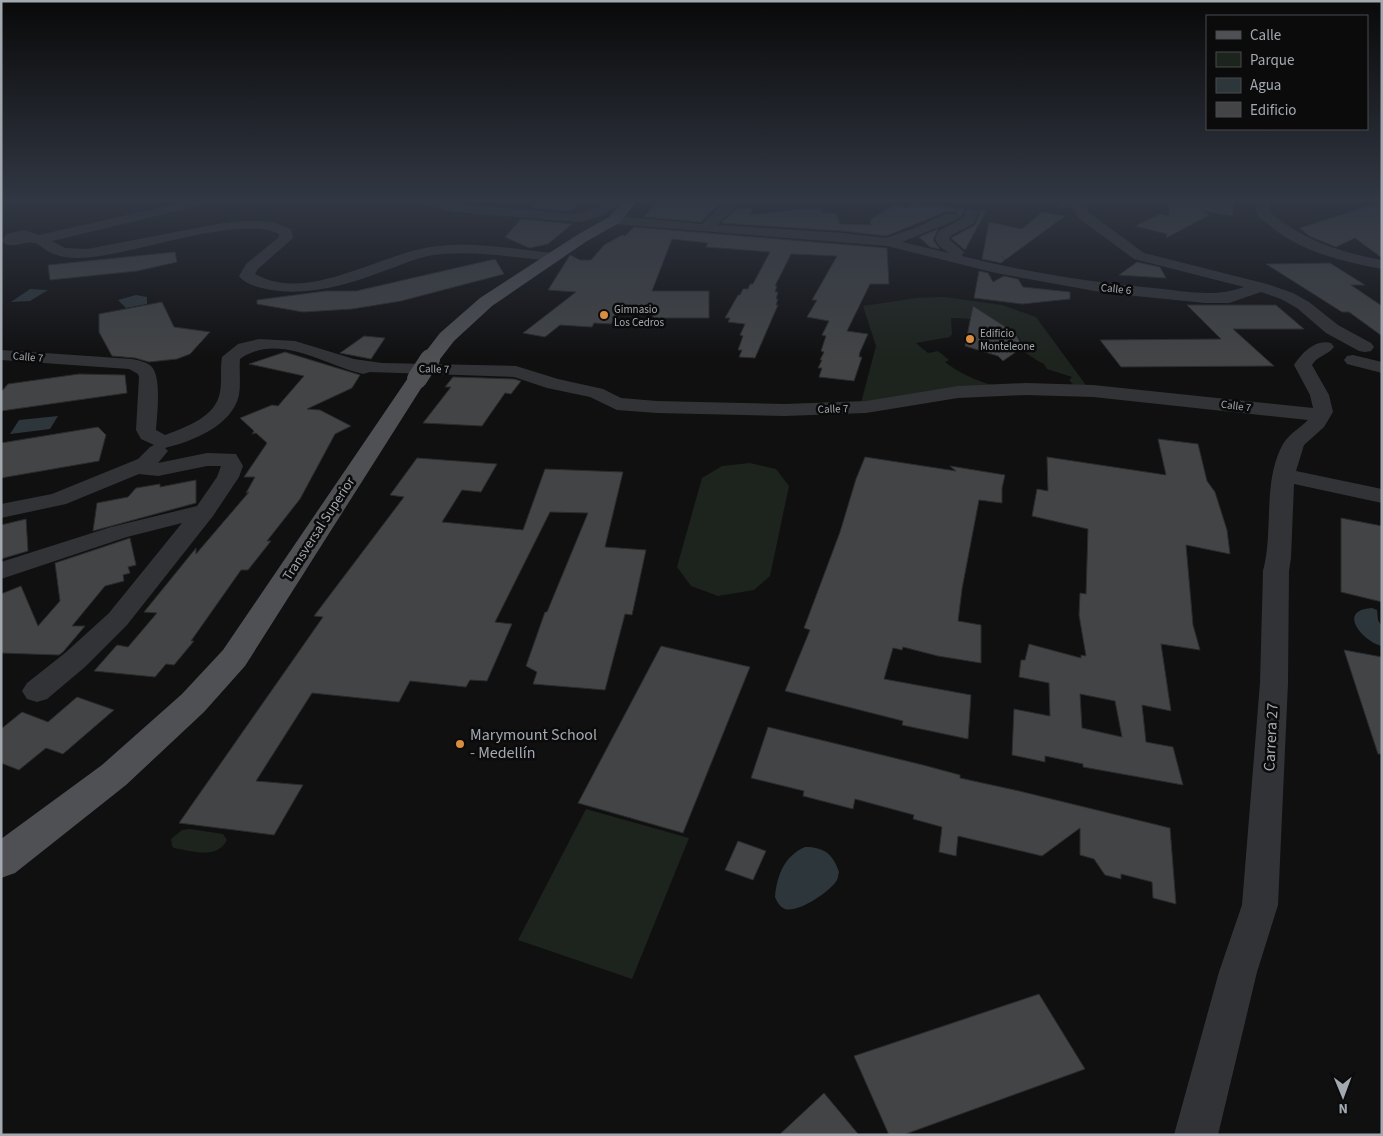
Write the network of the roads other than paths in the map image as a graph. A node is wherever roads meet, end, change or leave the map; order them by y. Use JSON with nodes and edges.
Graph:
{"nodes":[{"id":1,"x":62,"y":252,"type":"edge"},
{"id":2,"x":103,"y":252,"type":"edge"},
{"id":3,"x":269,"y":252,"type":"edge"},
{"id":4,"x":425,"y":252,"type":"edge"},
{"id":5,"x":486,"y":252,"type":"edge"},
{"id":6,"x":561,"y":252,"type":"edge"},
{"id":7,"x":929,"y":252,"type":"edge"},
{"id":8,"x":957,"y":252,"type":"edge"},
{"id":9,"x":1135,"y":252,"type":"edge"},
{"id":10,"x":1326,"y":252,"type":"edge"},
{"id":11,"x":553,"y":258,"type":"junction"},
{"id":12,"x":954,"y":258,"type":"junction"},
{"id":13,"x":1382,"y":264,"type":"edge"},
{"id":14,"x":1261,"y":287,"type":"junction"},
{"id":15,"x":1327,"y":345,"type":"junction"},
{"id":16,"x":1368,"y":353,"type":"edge"},
{"id":17,"x":1,"y":355,"type":"edge"},
{"id":18,"x":348,"y":364,"type":"junction"},
{"id":19,"x":1382,"y":368,"type":"edge"},
{"id":20,"x":415,"y":381,"type":"junction"},
{"id":21,"x":1320,"y":418,"type":"junction"},
{"id":22,"x":164,"y":442,"type":"junction"},
{"id":23,"x":146,"y":464,"type":"junction"},
{"id":24,"x":1284,"y":487,"type":"junction"},
{"id":25,"x":1382,"y":496,"type":"edge"},
{"id":26,"x":1,"y":511,"type":"edge"},
{"id":27,"x":205,"y":512,"type":"junction"},
{"id":28,"x":1,"y":571,"type":"edge"},
{"id":29,"x":37,"y":691,"type":"dead end"},
{"id":30,"x":1,"y":861,"type":"edge"},
{"id":31,"x":1196,"y":1135,"type":"edge"}],
"edges":[{"from":1,"to":2,"type":"street"},
{"from":3,"to":4,"type":"street"},
{"from":5,"to":11,"type":"street"},
{"from":6,"to":11,"type":"main road","name":"Transversal Superior"},
{"from":7,"to":12,"type":"street","name":"Calle 6"},
{"from":8,"to":12,"type":"street"},
{"from":9,"to":14,"type":"street"},
{"from":10,"to":13,"type":"street"},
{"from":11,"to":20,"type":"main road","name":"Transversal Superior","bridge":true},
{"from":12,"to":14,"type":"street","name":"Calle 6"},
{"from":14,"to":15,"type":"street"},
{"from":15,"to":16,"type":"street"},
{"from":15,"to":21,"type":"street"},
{"from":16,"to":19,"type":"street"},
{"from":17,"to":22,"type":"street","name":"Calle 7"},
{"from":18,"to":20,"type":"street","name":"Calle 7"},
{"from":18,"to":21,"type":"street","name":"Calle 7"},
{"from":18,"to":22,"type":"street","name":"Calle 7"},
{"from":20,"to":30,"type":"main road","name":"Transversal Superior"},
{"from":21,"to":24,"type":"street","name":"Carrera 27"},
{"from":22,"to":23,"type":"street"},
{"from":23,"to":26,"type":"street"},
{"from":23,"to":27,"type":"street"},
{"from":24,"to":25,"type":"street"},
{"from":24,"to":31,"type":"street","name":"Carrera 27"},
{"from":27,"to":28,"type":"street"},
{"from":27,"to":29,"type":"street"}]}
